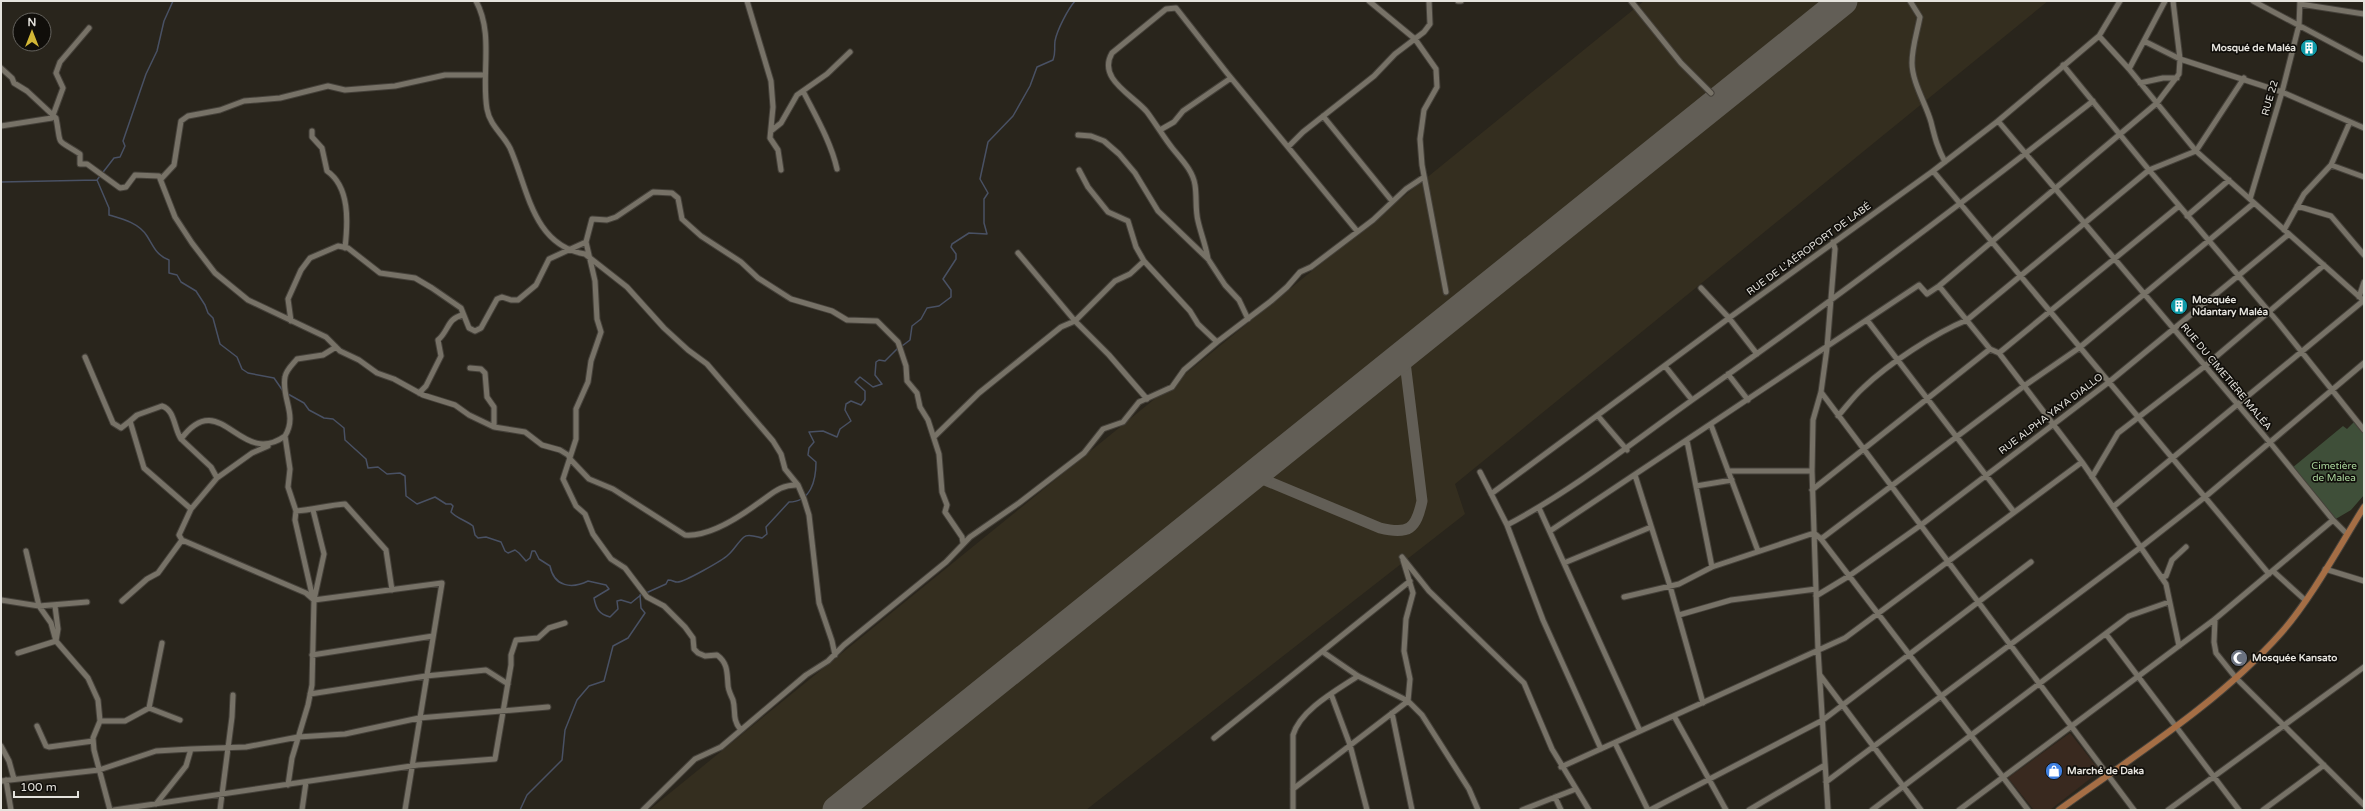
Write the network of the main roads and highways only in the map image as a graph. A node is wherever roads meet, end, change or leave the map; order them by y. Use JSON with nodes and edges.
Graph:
{"nodes":[{"id":1,"x":2364,"y":507,"type":"edge"},
{"id":2,"x":2059,"y":810,"type":"edge"}],
"edges":[{"from":1,"to":2,"type":"main road"}]}
